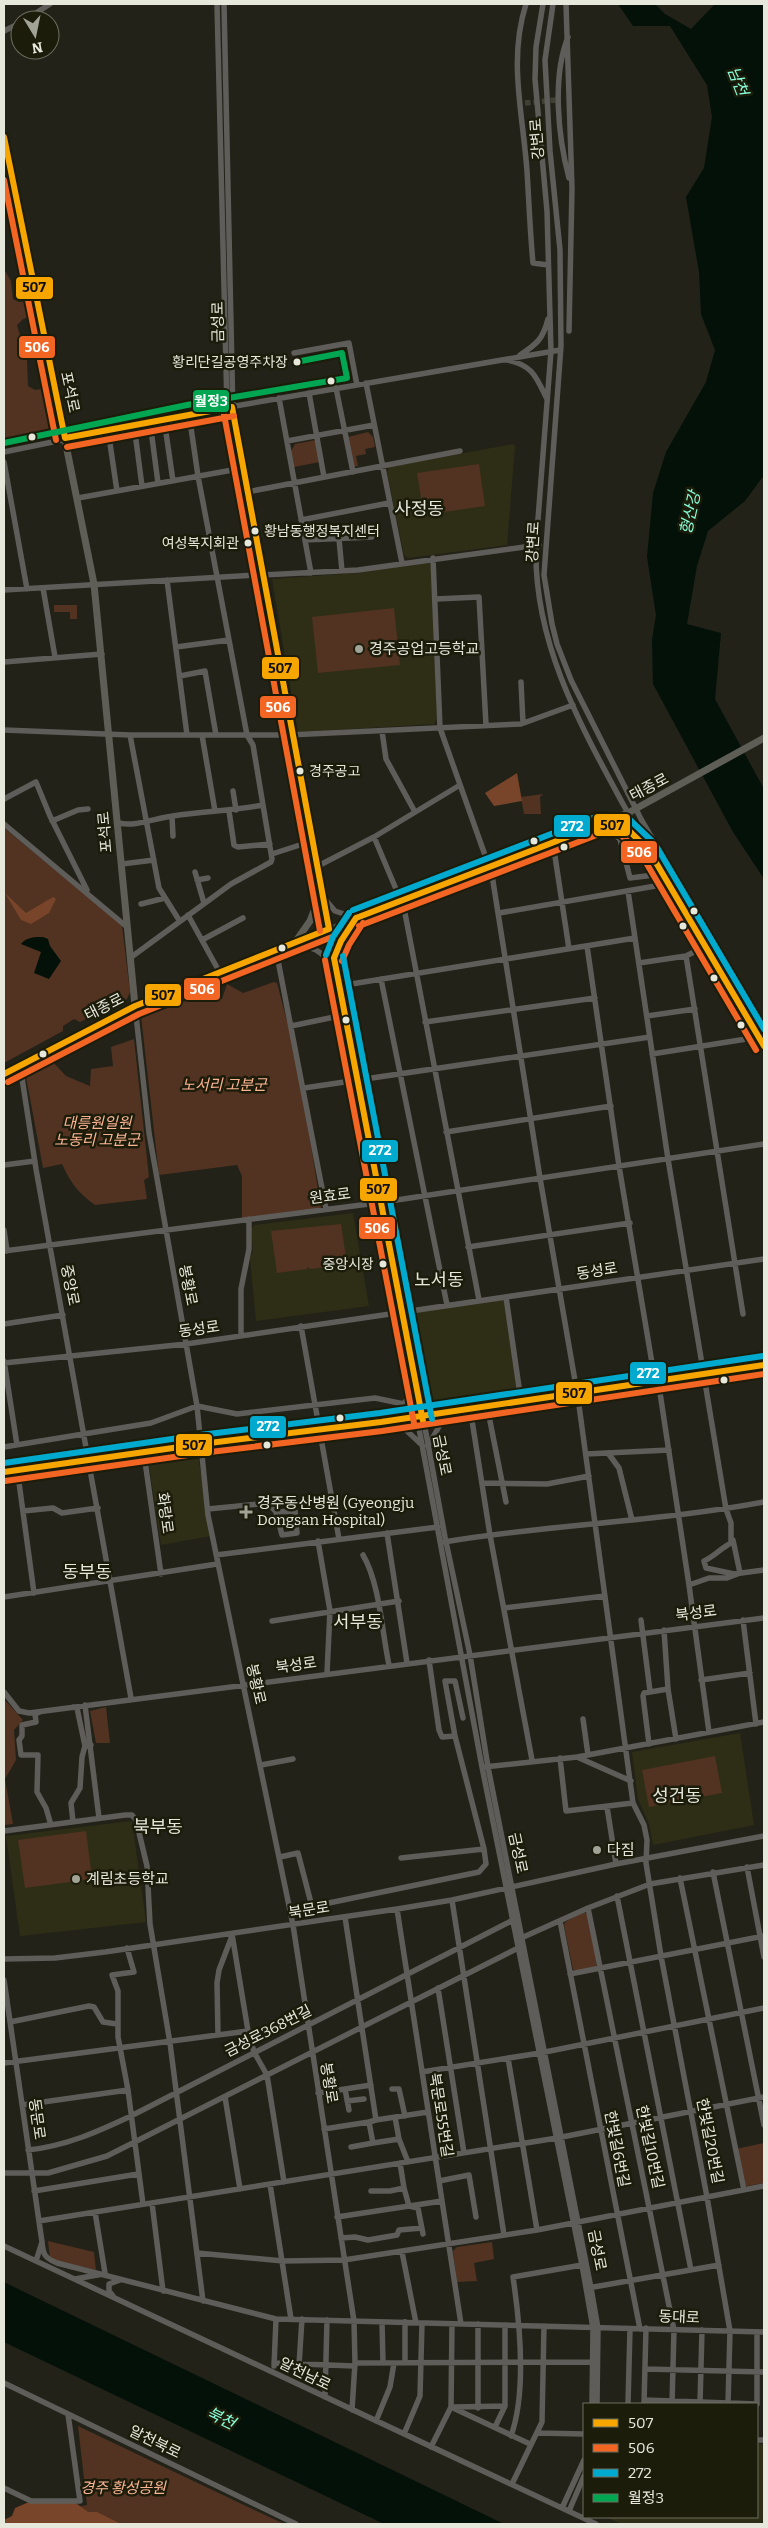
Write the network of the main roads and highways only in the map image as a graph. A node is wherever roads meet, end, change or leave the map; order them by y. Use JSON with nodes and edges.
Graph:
{"nodes":[{"id":1,"x":4,"y":136,"type":"edge"},
{"id":2,"x":764,"y":738,"type":"edge"},
{"id":3,"x":321,"y":898,"type":"road end"},
{"id":4,"x":356,"y":918,"type":"junction"},
{"id":5,"x":295,"y":943,"type":"junction"},
{"id":6,"x":332,"y":958,"type":"road end"},
{"id":7,"x":135,"y":1006,"type":"junction"},
{"id":8,"x":4,"y":1074,"type":"edge"}],
"edges":[{"from":1,"to":7,"type":"main road","name":"포석로"},
{"from":2,"to":4,"type":"main road","name":"태종로"},
{"from":3,"to":5,"type":"main road"},
{"from":4,"to":5,"type":"main road","name":"태종로"},
{"from":4,"to":6,"type":"main road"},
{"from":5,"to":7,"type":"main road","name":"태종로"},
{"from":7,"to":8,"type":"main road","name":"태종로"}]}
